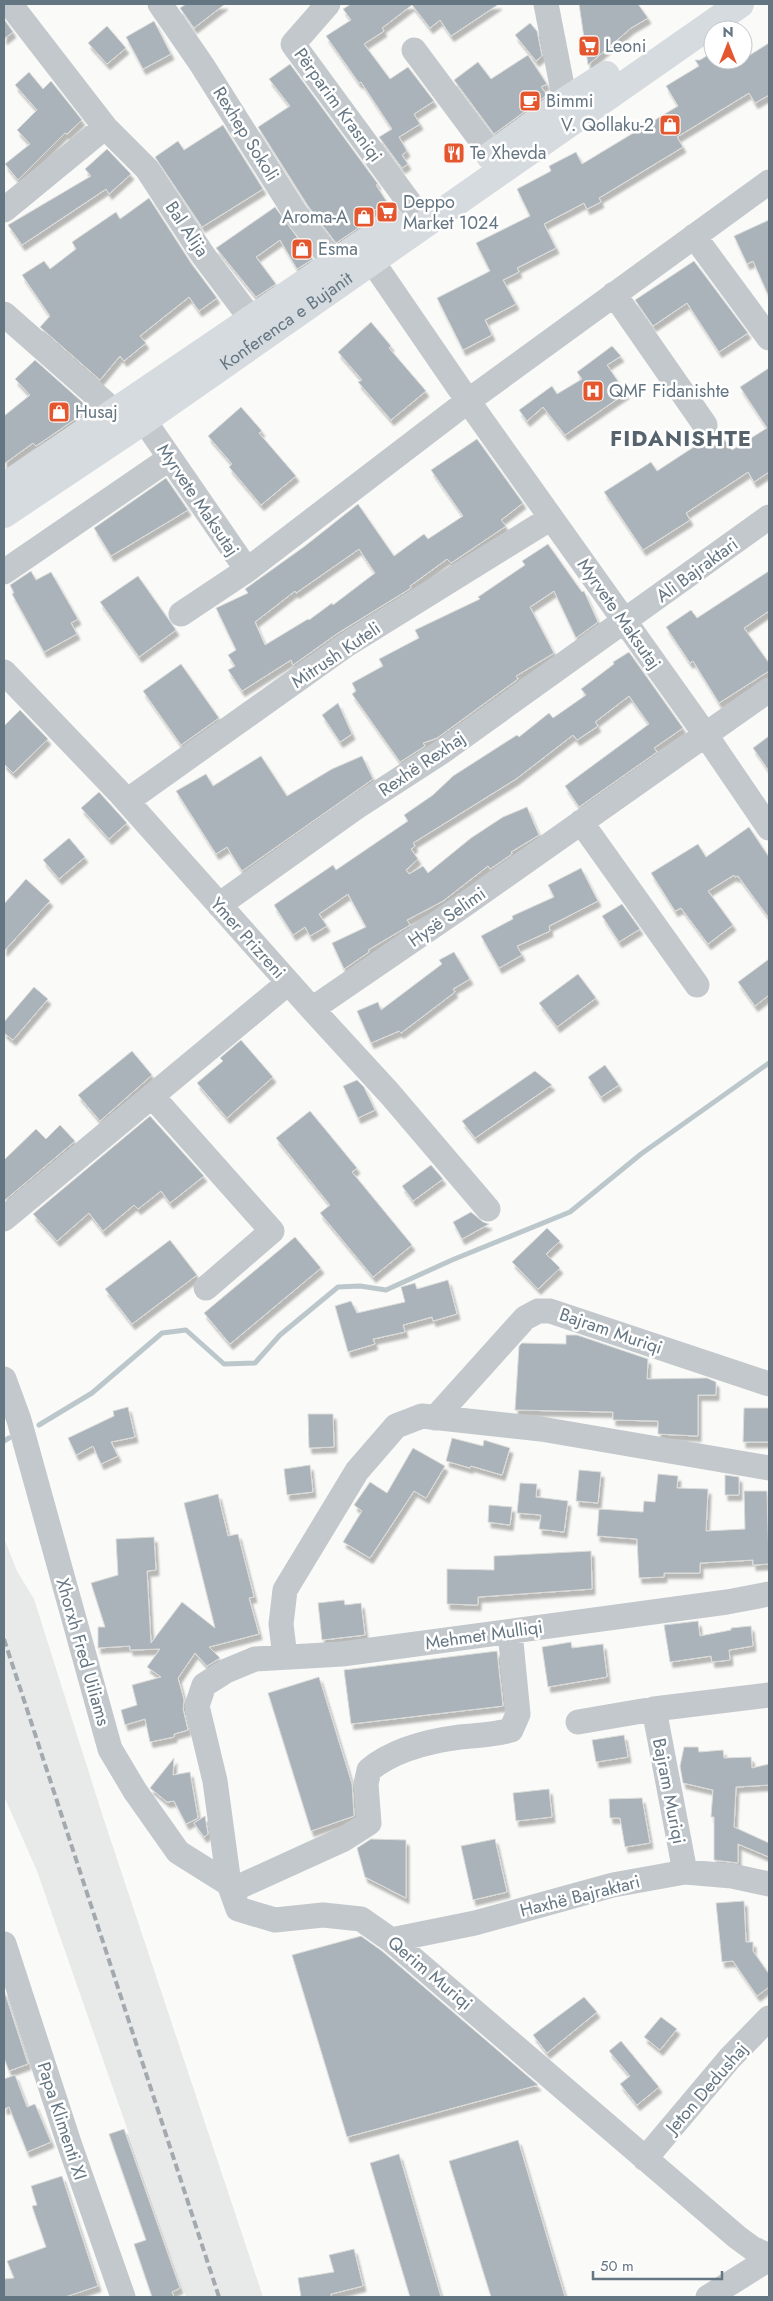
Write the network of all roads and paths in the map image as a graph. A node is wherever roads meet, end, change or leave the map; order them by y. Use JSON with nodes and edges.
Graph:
{"nodes":[{"id":1,"x":10,"y":4,"type":"edge"},
{"id":2,"x":160,"y":4,"type":"edge"},
{"id":3,"x":328,"y":4,"type":"edge"},
{"id":4,"x":546,"y":4,"type":"edge"},
{"id":5,"x":711,"y":4,"type":"edge"},
{"id":6,"x":740,"y":4,"type":"edge"},
{"id":7,"x":414,"y":50,"type":"dead end"},
{"id":8,"x":571,"y":110,"type":"junction"},
{"id":9,"x":105,"y":127,"type":"junction"},
{"id":10,"x":492,"y":155,"type":"junction"},
{"id":11,"x":769,"y":182,"type":"edge"},
{"id":12,"x":414,"y":209,"type":"junction"},
{"id":13,"x":4,"y":210,"type":"edge"},
{"id":14,"x":694,"y":236,"type":"junction"},
{"id":15,"x":372,"y":261,"type":"junction"},
{"id":16,"x":334,"y":263,"type":"junction"},
{"id":17,"x":614,"y":294,"type":"junction"},
{"id":18,"x":4,"y":314,"type":"edge"},
{"id":19,"x":258,"y":327,"type":"junction"},
{"id":20,"x":769,"y":338,"type":"edge"},
{"id":21,"x":468,"y":401,"type":"junction"},
{"id":22,"x":134,"y":416,"type":"junction"},
{"id":23,"x":705,"y":425,"type":"dead end"},
{"id":24,"x":170,"y":458,"type":"junction"},
{"id":25,"x":4,"y":487,"type":"edge"},
{"id":26,"x":4,"y":514,"type":"edge"},
{"id":27,"x":769,"y":517,"type":"edge"},
{"id":28,"x":551,"y":518,"type":"junction"},
{"id":29,"x":247,"y":570,"type":"junction"},
{"id":30,"x":4,"y":572,"type":"edge"},
{"id":31,"x":181,"y":614,"type":"dead end"},
{"id":32,"x":625,"y":622,"type":"junction"},
{"id":33,"x":4,"y":672,"type":"edge"},
{"id":34,"x":769,"y":690,"type":"edge"},
{"id":35,"x":705,"y":734,"type":"junction"},
{"id":36,"x":127,"y":801,"type":"junction"},
{"id":37,"x":582,"y":822,"type":"junction"},
{"id":38,"x":769,"y":828,"type":"edge"},
{"id":39,"x":219,"y":905,"type":"junction"},
{"id":40,"x":288,"y":982,"type":"junction"},
{"id":41,"x":697,"y":985,"type":"dead end"},
{"id":42,"x":312,"y":1009,"type":"junction"},
{"id":43,"x":152,"y":1096,"type":"junction"},
{"id":44,"x":488,"y":1209,"type":"dead end"},
{"id":45,"x":4,"y":1219,"type":"edge"},
{"id":46,"x":206,"y":1288,"type":"dead end"},
{"id":47,"x":4,"y":1379,"type":"edge"},
{"id":48,"x":769,"y":1384,"type":"edge"},
{"id":49,"x":435,"y":1418,"type":"junction"},
{"id":50,"x":769,"y":1468,"type":"edge"},
{"id":51,"x":769,"y":1594,"type":"edge"},
{"id":52,"x":510,"y":1632,"type":"junction"},
{"id":53,"x":285,"y":1657,"type":"junction"},
{"id":54,"x":204,"y":1685,"type":"joint"},
{"id":55,"x":769,"y":1695,"type":"edge"},
{"id":56,"x":654,"y":1709,"type":"junction"},
{"id":57,"x":578,"y":1722,"type":"dead end"},
{"id":58,"x":685,"y":1872,"type":"junction"},
{"id":59,"x":769,"y":1884,"type":"edge"},
{"id":60,"x":231,"y":1887,"type":"junction"},
{"id":61,"x":391,"y":1940,"type":"junction"},
{"id":62,"x":4,"y":1944,"type":"edge"},
{"id":63,"x":769,"y":2018,"type":"edge"},
{"id":64,"x":645,"y":2159,"type":"junction"},
{"id":65,"x":769,"y":2257,"type":"edge"},
{"id":66,"x":123,"y":2297,"type":"edge"},
{"id":67,"x":708,"y":2297,"type":"edge"}],
"edges":[{"from":1,"to":9,"type":"street","name":"Bal Alija"},
{"from":2,"to":16,"type":"street","name":"Rexhep Sokoli"},
{"from":3,"to":12,"type":"street","name":"Përparim Krasniqi"},
{"from":4,"to":8,"type":"street"},
{"from":5,"to":8,"type":"main road","name":"Konferenca e Bujanit"},
{"from":6,"to":8,"type":"main road","name":"Konferenca e Bujanit"},
{"from":7,"to":10,"type":"street"},
{"from":8,"to":10,"type":"main road","name":"Konferenca e Bujanit"},
{"from":8,"to":15,"type":"main road","name":"Konferenca e Bujanit"},
{"from":9,"to":13,"type":"street"},
{"from":9,"to":19,"type":"street","name":"Bal Alija"},
{"from":10,"to":12,"type":"main road","name":"Konferenca e Bujanit"},
{"from":11,"to":14,"type":"street","name":"Myrvete Maksutaj"},
{"from":12,"to":16,"type":"main road","name":"Konferenca e Bujanit"},
{"from":14,"to":17,"type":"street","name":"Myrvete Maksutaj"},
{"from":14,"to":20,"type":"street"},
{"from":15,"to":19,"type":"main road","name":"Konferenca e Bujanit"},
{"from":15,"to":21,"type":"street","name":"Myrvete Maksutaj"},
{"from":16,"to":19,"type":"main road","name":"Konferenca e Bujanit"},
{"from":17,"to":21,"type":"street","name":"Myrvete Maksutaj"},
{"from":17,"to":23,"type":"street"},
{"from":18,"to":22,"type":"street","name":"Myrvete Maksutaj"},
{"from":19,"to":22,"type":"main road","name":"Konferenca e Bujanit"},
{"from":21,"to":28,"type":"street","name":"Myrvete Maksutaj"},
{"from":21,"to":29,"type":"street","name":"Myrvete Maksutaj"},
{"from":22,"to":24,"type":"street","name":"Myrvete Maksutaj"},
{"from":22,"to":25,"type":"main road","name":"Konferenca e Bujanit"},
{"from":22,"to":26,"type":"main road","name":"Konferenca e Bujanit"},
{"from":24,"to":29,"type":"street","name":"Myrvete Maksutaj"},
{"from":24,"to":30,"type":"street"},
{"from":27,"to":32,"type":"street","name":"Ali Bajraktari"},
{"from":28,"to":32,"type":"street","name":"Myrvete Maksutaj"},
{"from":28,"to":36,"type":"street","name":"Mitrush Kuteli"},
{"from":29,"to":31,"type":"street","name":"Myrvete Maksutaj"},
{"from":32,"to":35,"type":"street","name":"Myrvete Maksutaj"},
{"from":32,"to":39,"type":"street","name":"Rexhë Rexhaj"},
{"from":33,"to":36,"type":"street","name":"Ymer Prizreni"},
{"from":34,"to":35,"type":"street","name":"Hysë Selimi"},
{"from":35,"to":37,"type":"street","name":"Hysë Selimi"},
{"from":35,"to":38,"type":"street","name":"Myrvete Maksutaj"},
{"from":36,"to":39,"type":"street","name":"Ymer Prizreni"},
{"from":37,"to":41,"type":"street"},
{"from":37,"to":42,"type":"street","name":"Hysë Selimi"},
{"from":39,"to":40,"type":"street","name":"Ymer Prizreni"},
{"from":40,"to":42,"type":"street","name":"Ymer Prizreni"},
{"from":40,"to":43,"type":"street"},
{"from":42,"to":44,"type":"street","name":"Ymer Prizreni"},
{"from":43,"to":45,"type":"street"},
{"from":43,"to":46,"type":"street"},
{"from":47,"to":60,"type":"street","name":"Xhorxh Fred Uiliams"},
{"from":48,"to":49,"type":"street","name":"Bajram Muriqi"},
{"from":49,"to":50,"type":"street"},
{"from":49,"to":53,"type":"street"},
{"from":51,"to":52,"type":"street","name":"Mehmet Mulliqi"},
{"from":52,"to":53,"type":"street","name":"Mehmet Mulliqi"},
{"from":52,"to":60,"type":"street"},
{"from":53,"to":54,"type":"street","name":"Mehmet Mulliqi"},
{"from":54,"to":60,"type":"street","name":"Qerim Muriqi"},
{"from":55,"to":56,"type":"street"},
{"from":56,"to":57,"type":"street"},
{"from":56,"to":58,"type":"street","name":"Bajram Muriqi"},
{"from":58,"to":59,"type":"street","name":"Haxhë Bajraktari"},
{"from":58,"to":61,"type":"street","name":"Haxhë Bajraktari"},
{"from":60,"to":61,"type":"street","name":"Qerim Muriqi"},
{"from":61,"to":64,"type":"street","name":"Qerim Muriqi"},
{"from":62,"to":66,"type":"street","name":"Papa Klimenti XI"},
{"from":63,"to":64,"type":"street","name":"Jeton Dedushaj"},
{"from":64,"to":65,"type":"street","name":"Qerim Muriqi"},
{"from":65,"to":67,"type":"street"}]}
